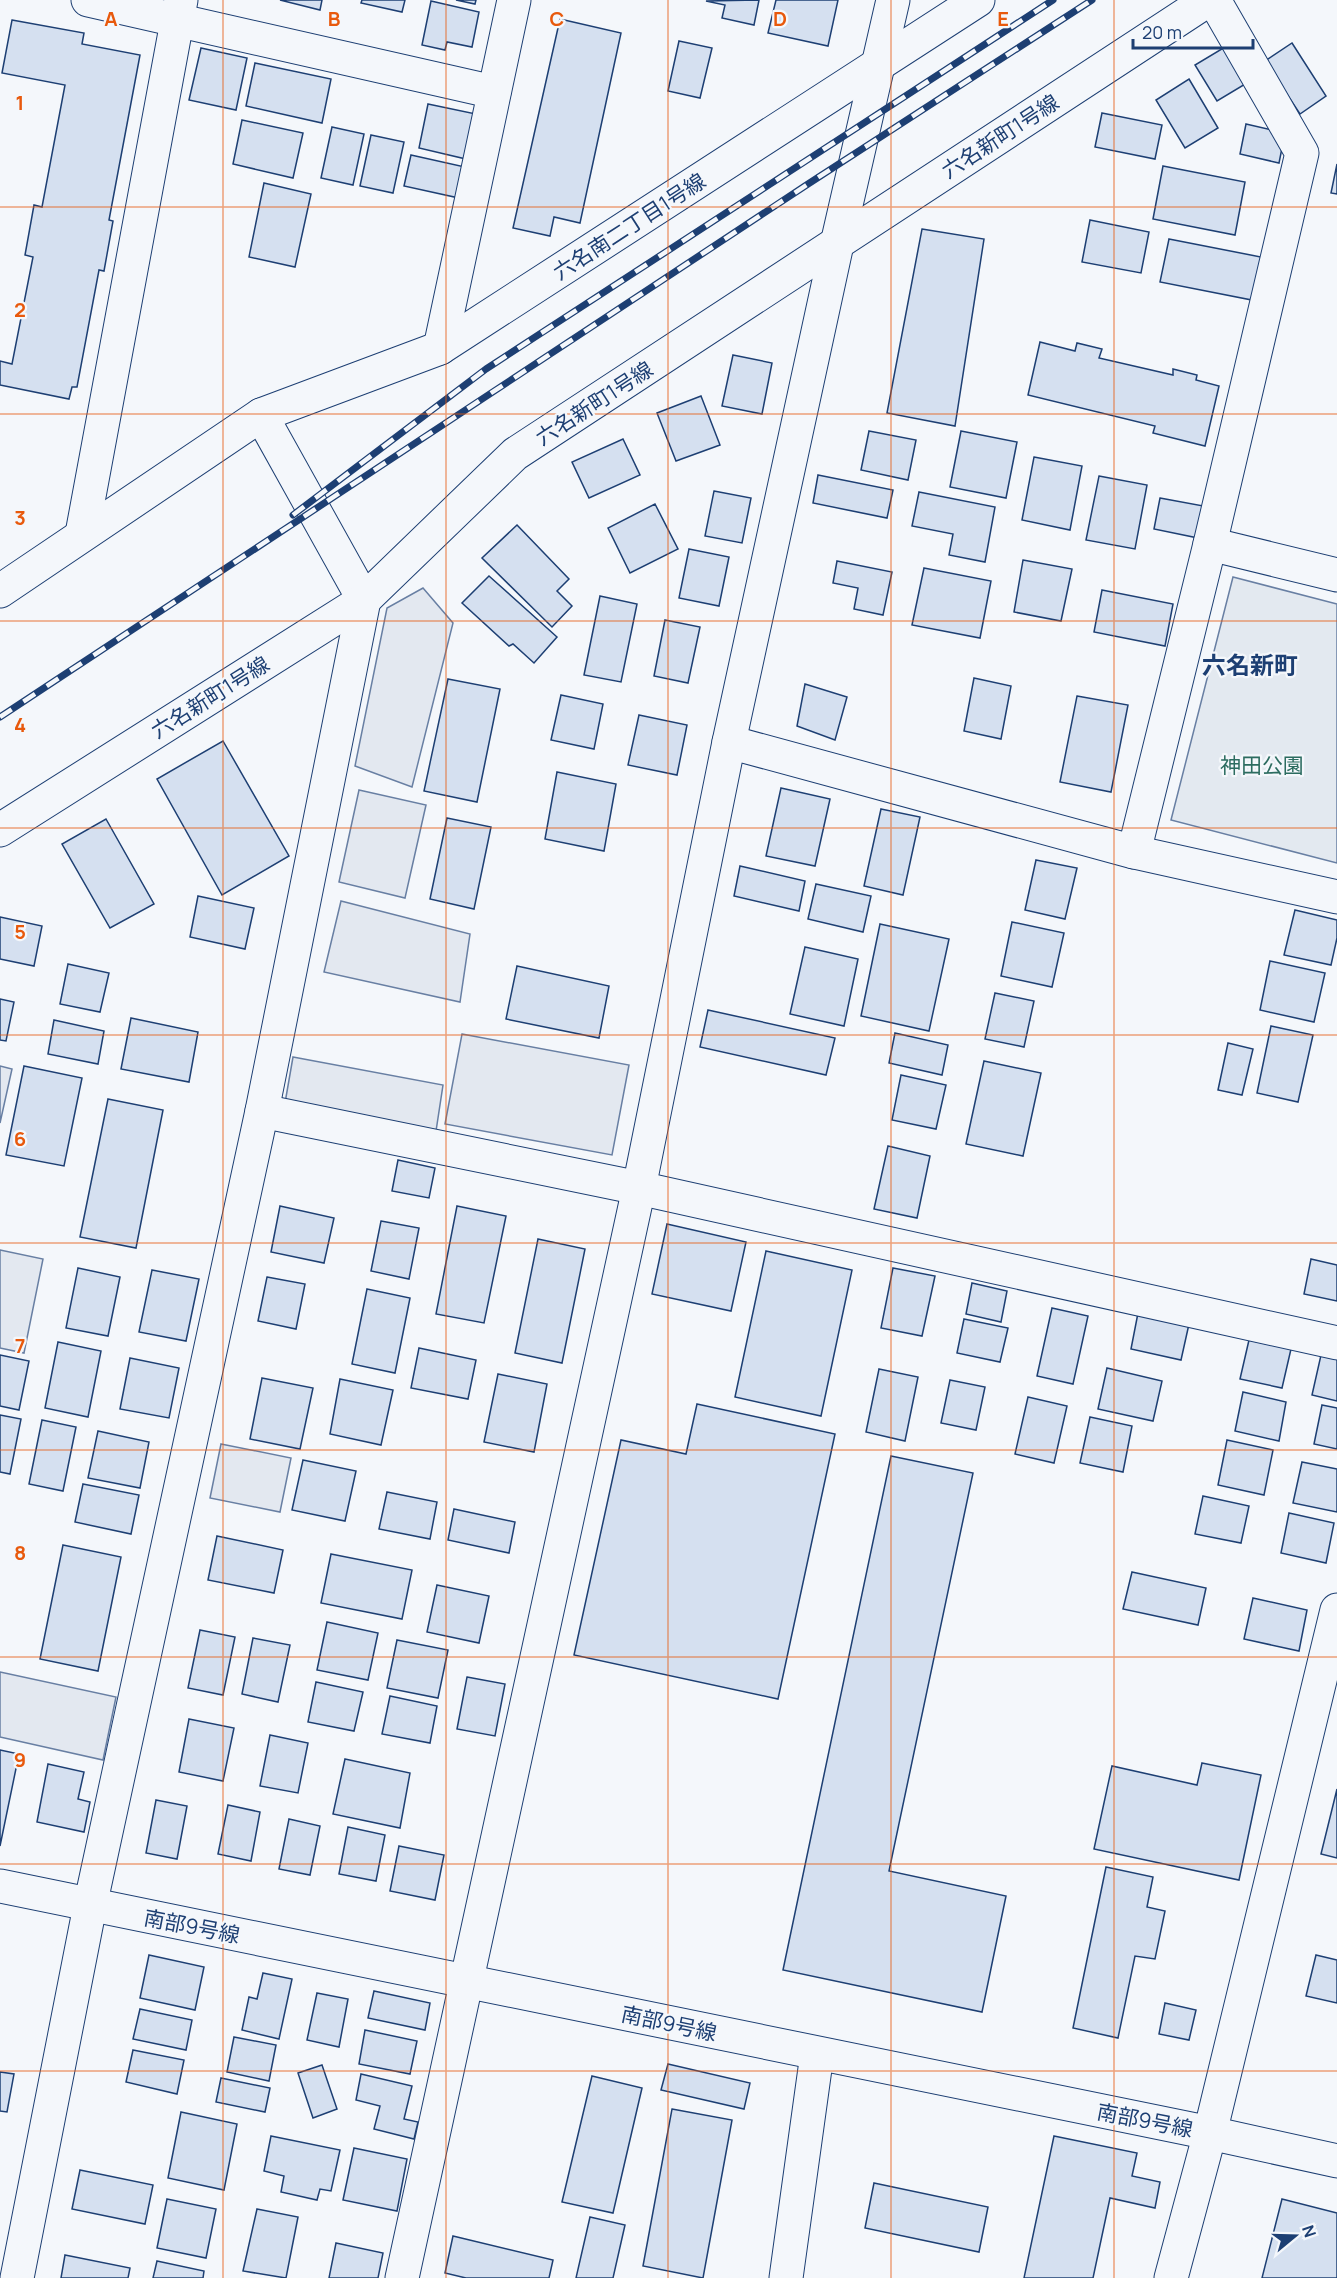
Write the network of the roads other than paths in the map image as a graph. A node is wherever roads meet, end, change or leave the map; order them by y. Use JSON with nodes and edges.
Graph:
{"nodes":[{"id":1,"x":88,"y":0,"type":"edge"},
{"id":2,"x":514,"y":0,"type":"edge"},
{"id":3,"x":893,"y":0,"type":"edge"},
{"id":4,"x":978,"y":0,"type":"edge"},
{"id":5,"x":1208,"y":0,"type":"edge"},
{"id":6,"x":1214,"y":0,"type":"edge"},
{"id":7,"x":179,"y":10,"type":"edge"},
{"id":8,"x":878,"y":65,"type":"junction"},
{"id":9,"x":494,"y":92,"type":"junction"},
{"id":10,"x":837,"y":244,"type":"junction"},
{"id":11,"x":440,"y":348,"type":"junction"},
{"id":12,"x":261,"y":415,"type":"junction"},
{"id":13,"x":82,"y":534,"type":"junction"},
{"id":14,"x":1210,"y":544,"type":"junction"},
{"id":15,"x":1337,"y":575,"type":"edge"},
{"id":16,"x":0,"y":591,"type":"edge"},
{"id":17,"x":364,"y":600,"type":"junction"},
{"id":18,"x":729,"y":742,"type":"junction"},
{"id":19,"x":0,"y":830,"type":"edge"},
{"id":20,"x":1134,"y":852,"type":"junction"},
{"id":21,"x":1337,"y":897,"type":"edge"},
{"id":22,"x":262,"y":1111,"type":"junction"},
{"id":23,"x":639,"y":1188,"type":"junction"},
{"id":24,"x":1337,"y":1343,"type":"edge"},
{"id":25,"x":1337,"y":1610,"type":"edge"},
{"id":26,"x":0,"y":1886,"type":"edge"},
{"id":27,"x":90,"y":1906,"type":"junction"},
{"id":28,"x":465,"y":1980,"type":"junction"},
{"id":29,"x":817,"y":2054,"type":"junction"},
{"id":30,"x":1210,"y":2133,"type":"junction"},
{"id":31,"x":1337,"y":2161,"type":"edge"},
{"id":32,"x":17,"y":2278,"type":"edge"},
{"id":33,"x":402,"y":2278,"type":"edge"},
{"id":34,"x":786,"y":2278,"type":"edge"},
{"id":35,"x":1171,"y":2278,"type":"edge"}],
"edges":[{"from":1,"to":7,"type":"street"},
{"from":2,"to":9,"type":"street"},
{"from":3,"to":8,"type":"street"},
{"from":4,"to":8,"type":"street","name":"六名南二丁目1号線"},
{"from":5,"to":10,"type":"street","name":"六名新町1号線"},
{"from":6,"to":14,"type":"street"},
{"from":7,"to":9,"type":"street"},
{"from":7,"to":13,"type":"street"},
{"from":8,"to":10,"type":"street"},
{"from":8,"to":11,"type":"street","name":"六名南二丁目1号線"},
{"from":9,"to":11,"type":"street"},
{"from":10,"to":17,"type":"street","name":"六名新町1号線"},
{"from":10,"to":18,"type":"street"},
{"from":11,"to":12,"type":"street","name":"六名南二丁目1号線"},
{"from":12,"to":13,"type":"street","name":"六名南二丁目1号線"},
{"from":12,"to":17,"type":"street"},
{"from":13,"to":16,"type":"street"},
{"from":14,"to":15,"type":"street"},
{"from":14,"to":20,"type":"street"},
{"from":17,"to":19,"type":"street","name":"六名新町1号線"},
{"from":17,"to":22,"type":"street"},
{"from":18,"to":20,"type":"street"},
{"from":18,"to":23,"type":"street"},
{"from":20,"to":21,"type":"street"},
{"from":22,"to":23,"type":"street"},
{"from":22,"to":27,"type":"street"},
{"from":23,"to":24,"type":"street"},
{"from":23,"to":28,"type":"street"},
{"from":25,"to":30,"type":"street"},
{"from":26,"to":27,"type":"street","name":"南部9号線"},
{"from":27,"to":28,"type":"street","name":"南部9号線"},
{"from":27,"to":32,"type":"street"},
{"from":28,"to":29,"type":"street","name":"南部9号線"},
{"from":28,"to":33,"type":"street"},
{"from":29,"to":30,"type":"street","name":"南部9号線"},
{"from":29,"to":34,"type":"street"},
{"from":30,"to":31,"type":"street","name":"南部9号線"},
{"from":30,"to":35,"type":"street"}]}
